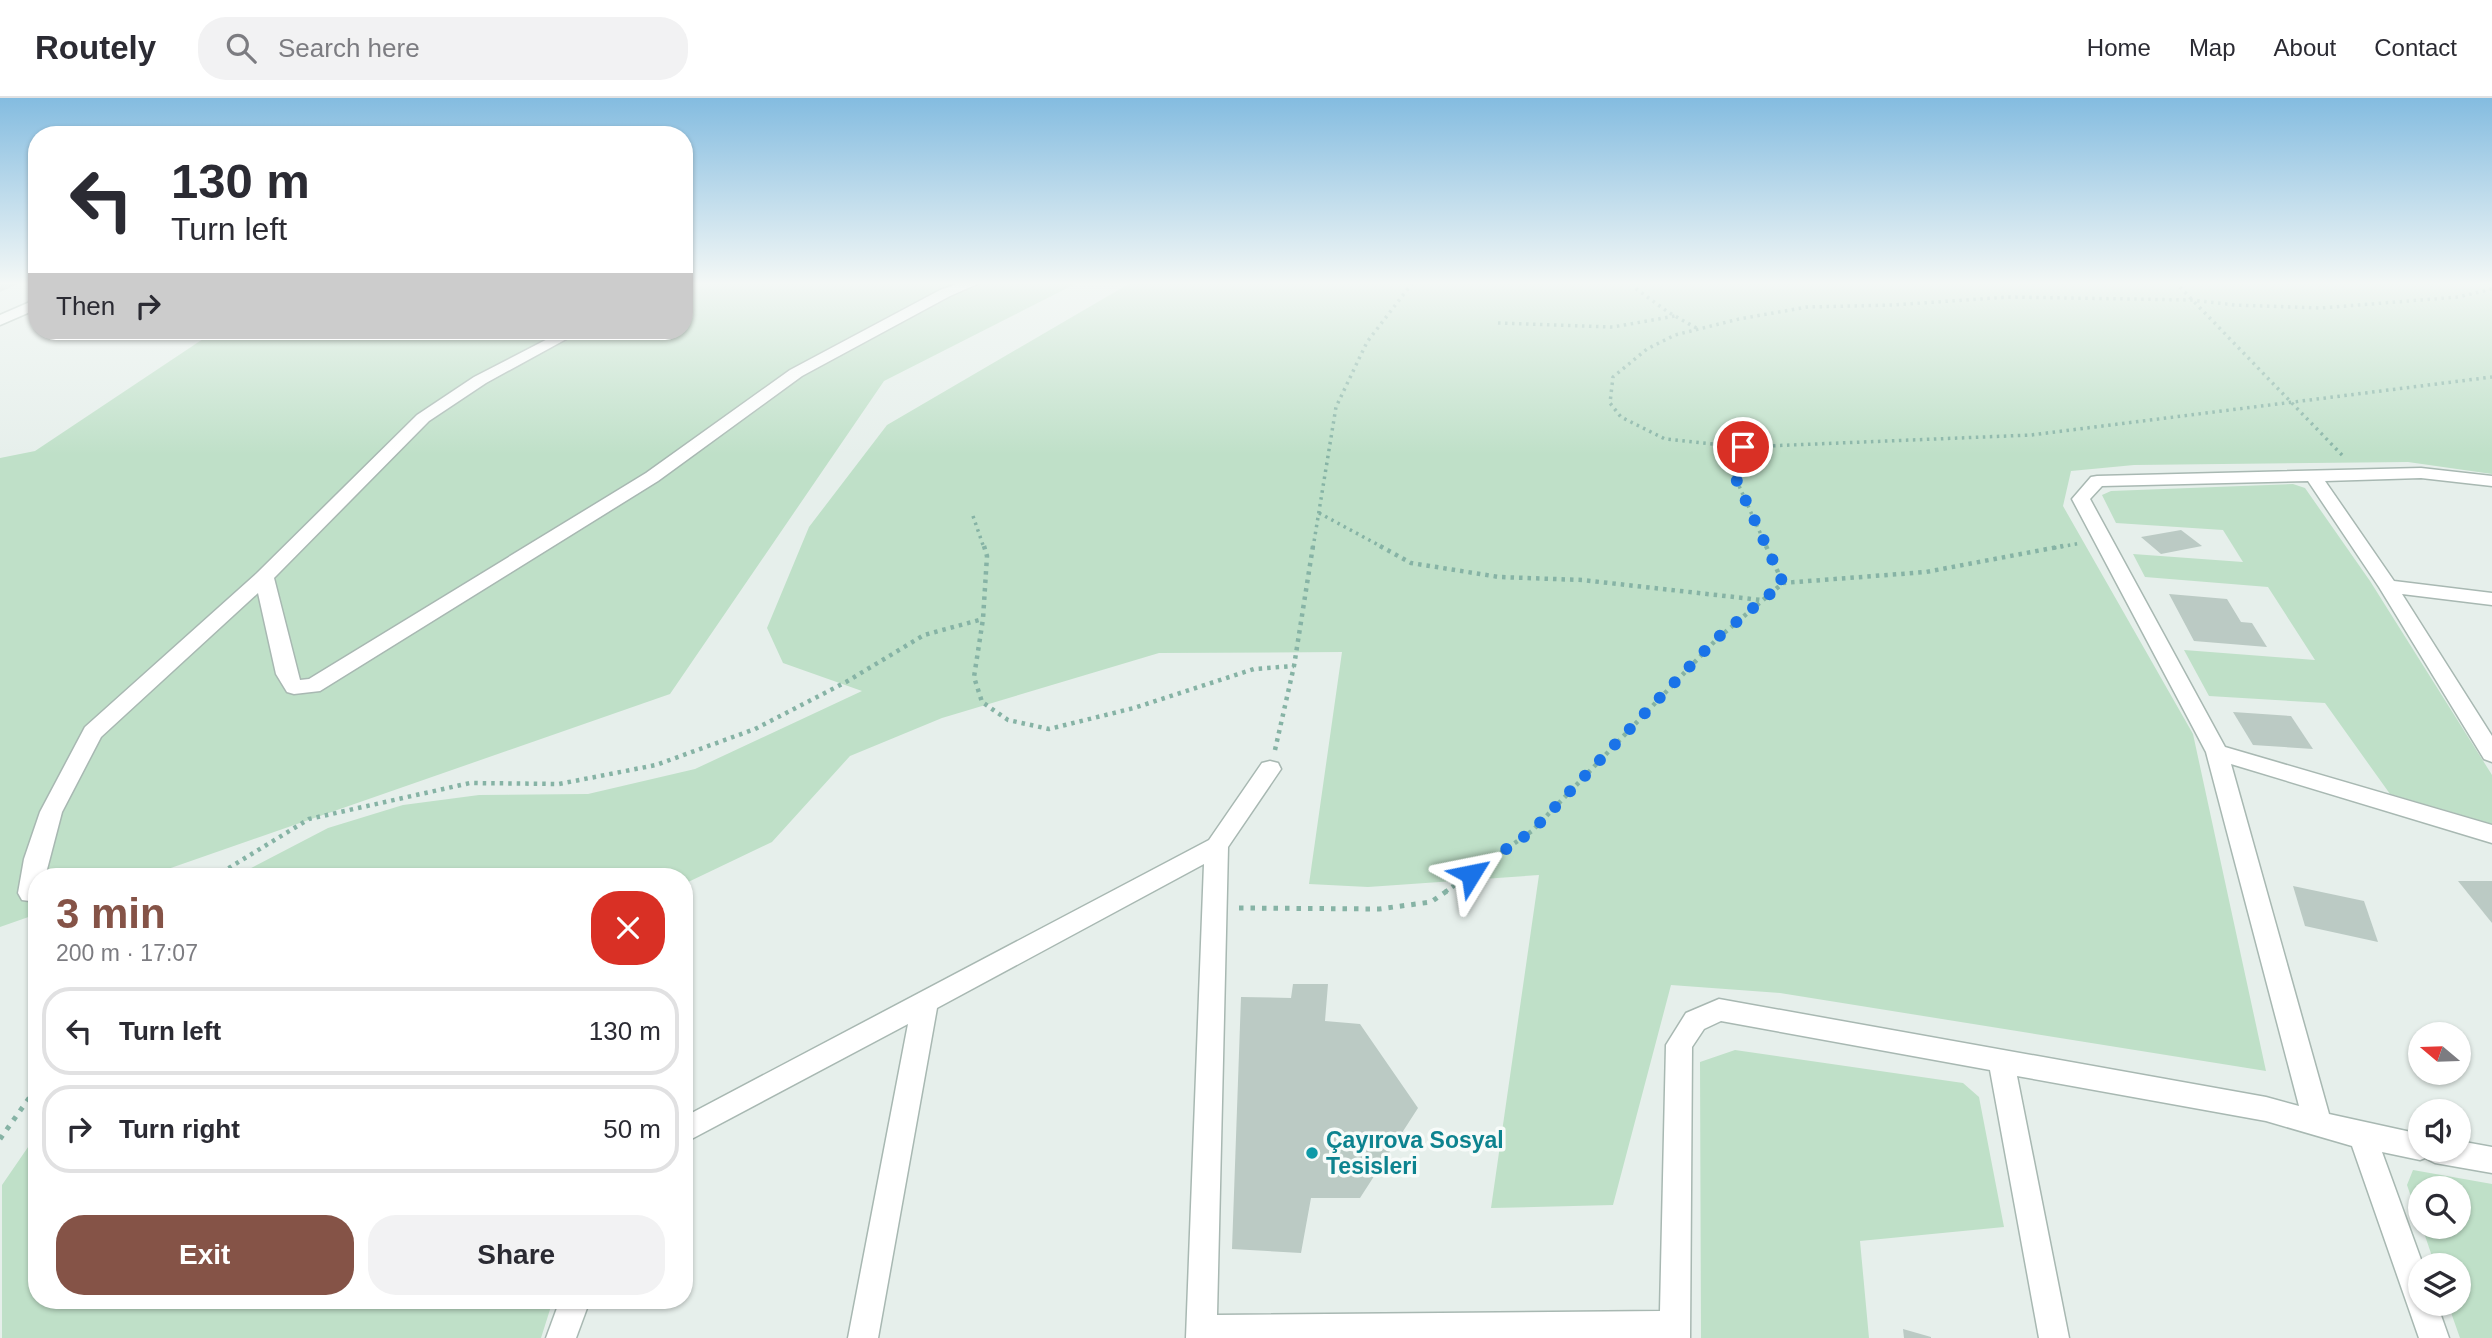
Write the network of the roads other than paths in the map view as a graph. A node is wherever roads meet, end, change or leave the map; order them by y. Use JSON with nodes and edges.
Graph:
{"nodes":[{"id":1,"x":557,"y":340,"type":"edge"},
{"id":2,"x":858,"y":340,"type":"edge"},
{"id":3,"x":2313,"y":476,"type":"junction"},
{"id":4,"x":2492,"y":481,"type":"edge"},
{"id":5,"x":264,"y":577,"type":"junction"},
{"id":6,"x":2388,"y":586,"type":"junction"},
{"id":7,"x":2492,"y":599,"type":"edge"},
{"id":8,"x":2217,"y":752,"type":"junction"},
{"id":9,"x":2492,"y":754,"type":"edge"},
{"id":10,"x":1270,"y":769,"type":"road end"},
{"id":11,"x":2492,"y":834,"type":"edge"},
{"id":12,"x":1217,"y":846,"type":"junction"},
{"id":13,"x":34,"y":868,"type":"edge"},
{"id":14,"x":925,"y":1002,"type":"junction"},
{"id":15,"x":2001,"y":1061,"type":"junction"},
{"id":16,"x":2318,"y":1125,"type":"junction"},
{"id":17,"x":693,"y":1126,"type":"edge"},
{"id":18,"x":2362,"y":1136,"type":"junction"},
{"id":19,"x":2408,"y":1145,"type":"edge"},
{"id":20,"x":2471,"y":1156,"type":"edge"},
{"id":21,"x":2492,"y":1160,"type":"edge"},
{"id":22,"x":2408,"y":1265,"type":"edge"},
{"id":23,"x":572,"y":1309,"type":"edge"},
{"id":24,"x":2426,"y":1316,"type":"edge"},
{"id":25,"x":1675,"y":1332,"type":"edge"},
{"id":26,"x":1201,"y":1334,"type":"edge"},
{"id":27,"x":561,"y":1338,"type":"edge"},
{"id":28,"x":863,"y":1338,"type":"edge"},
{"id":29,"x":2054,"y":1338,"type":"edge"},
{"id":30,"x":2434,"y":1338,"type":"edge"}],
"edges":[{"from":1,"to":5,"type":"street"},
{"from":2,"to":5,"type":"street"},
{"from":3,"to":4,"type":"street"},
{"from":3,"to":6,"type":"street"},
{"from":3,"to":8,"type":"street"},
{"from":5,"to":13,"type":"street"},
{"from":6,"to":7,"type":"street"},
{"from":6,"to":9,"type":"street"},
{"from":8,"to":11,"type":"street"},
{"from":8,"to":16,"type":"street"},
{"from":10,"to":12,"type":"street"},
{"from":12,"to":14,"type":"street"},
{"from":12,"to":26,"type":"street"},
{"from":14,"to":17,"type":"street"},
{"from":14,"to":28,"type":"street"},
{"from":15,"to":16,"type":"street"},
{"from":15,"to":25,"type":"street"},
{"from":15,"to":29,"type":"street"},
{"from":16,"to":18,"type":"street"},
{"from":18,"to":19,"type":"street"},
{"from":18,"to":22,"type":"street"},
{"from":20,"to":21,"type":"street"},
{"from":23,"to":27,"type":"street"},
{"from":24,"to":30,"type":"street"},
{"from":25,"to":26,"type":"street"}]}
